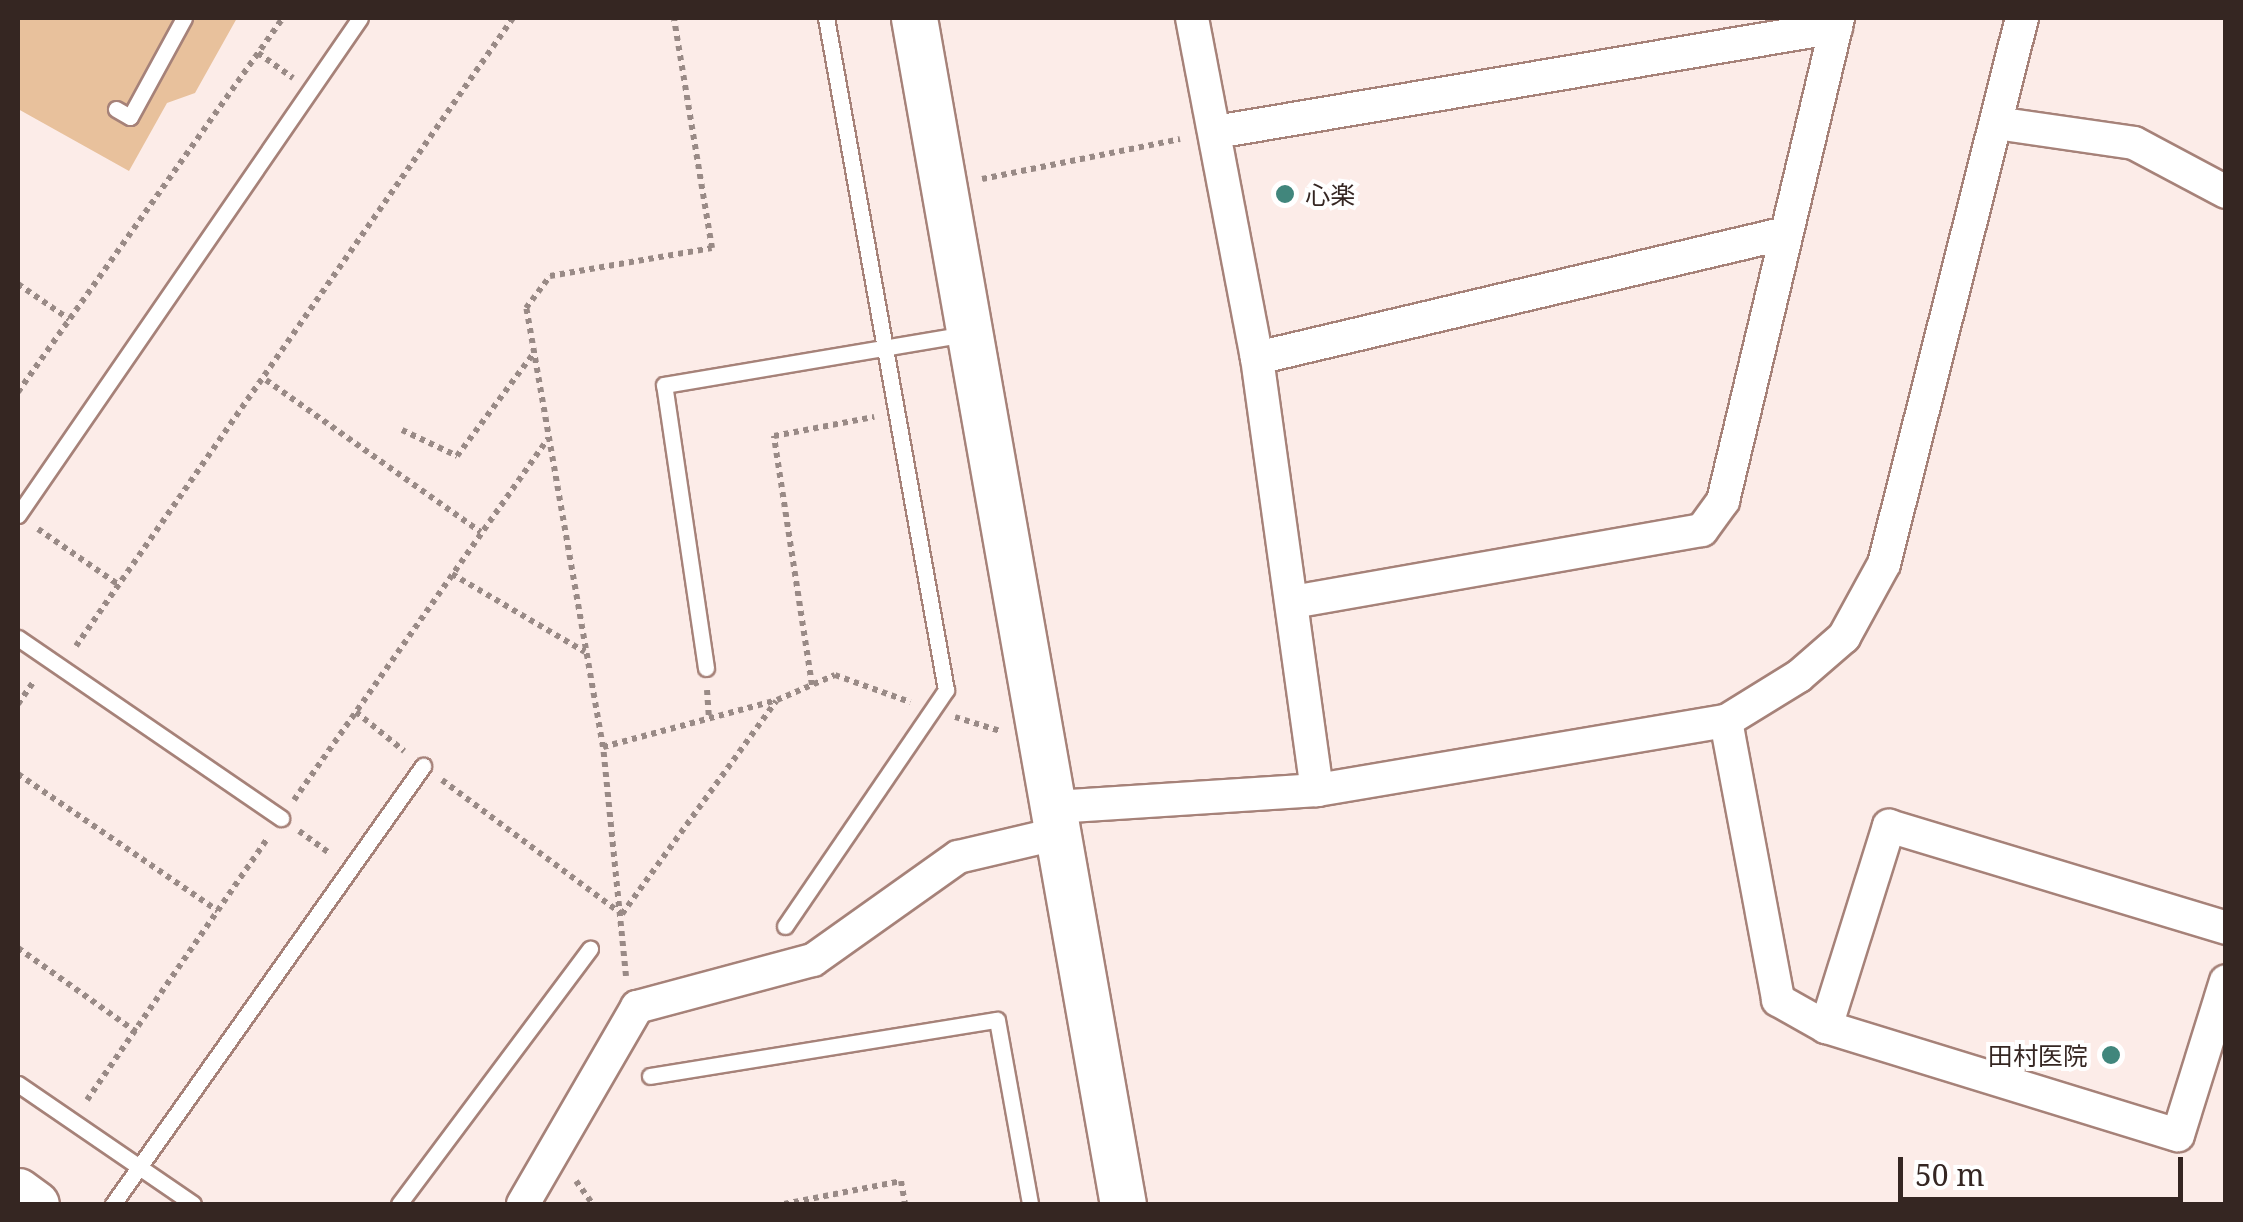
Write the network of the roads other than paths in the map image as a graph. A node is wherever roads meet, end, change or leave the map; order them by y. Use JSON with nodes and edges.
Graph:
{"nodes":[{"id":1,"x":184,"y":18,"type":"edge"},
{"id":2,"x":360,"y":18,"type":"edge"},
{"id":3,"x":826,"y":18,"type":"edge"},
{"id":4,"x":914,"y":18,"type":"edge"},
{"id":5,"x":1192,"y":18,"type":"edge"},
{"id":6,"x":2022,"y":18,"type":"edge"},
{"id":7,"x":1837,"y":22,"type":"edge"},
{"id":8,"x":116,"y":109,"type":"dead end"},
{"id":9,"x":1996,"y":122,"type":"junction"},
{"id":10,"x":1216,"y":132,"type":"junction"},
{"id":11,"x":2226,"y":192,"type":"edge"},
{"id":12,"x":1782,"y":234,"type":"junction"},
{"id":13,"x":970,"y":334,"type":"junction"},
{"id":14,"x":887,"y":348,"type":"junction"},
{"id":15,"x":1256,"y":358,"type":"junction"},
{"id":16,"x":18,"y":515,"type":"edge"},
{"id":17,"x":1293,"y":602,"type":"junction"},
{"id":18,"x":18,"y":638,"type":"edge"},
{"id":19,"x":706,"y":668,"type":"dead end"},
{"id":20,"x":1726,"y":721,"type":"junction"},
{"id":21,"x":422,"y":766,"type":"road end"},
{"id":22,"x":1317,"y":790,"type":"junction"},
{"id":23,"x":281,"y":818,"type":"road end"},
{"id":24,"x":1057,"y":820,"type":"junction"},
{"id":25,"x":785,"y":926,"type":"dead end"},
{"id":26,"x":2226,"y":928,"type":"edge"},
{"id":27,"x":590,"y":949,"type":"dead end"},
{"id":28,"x":2226,"y":981,"type":"edge"},
{"id":29,"x":1826,"y":1027,"type":"junction"},
{"id":30,"x":650,"y":1076,"type":"dead end"},
{"id":31,"x":18,"y":1084,"type":"edge"},
{"id":32,"x":138,"y":1167,"type":"junction"},
{"id":33,"x":18,"y":1192,"type":"edge"},
{"id":34,"x":36,"y":1204,"type":"edge"},
{"id":35,"x":113,"y":1204,"type":"edge"},
{"id":36,"x":193,"y":1204,"type":"edge"},
{"id":37,"x":399,"y":1204,"type":"edge"},
{"id":38,"x":523,"y":1204,"type":"edge"},
{"id":39,"x":1030,"y":1204,"type":"edge"},
{"id":40,"x":1123,"y":1204,"type":"edge"}],
"edges":[{"from":1,"to":8,"type":"lane"},
{"from":2,"to":16,"type":"lane"},
{"from":3,"to":14,"type":"lane"},
{"from":4,"to":13,"type":"street"},
{"from":5,"to":10,"type":"street"},
{"from":6,"to":9,"type":"street"},
{"from":7,"to":10,"type":"street"},
{"from":7,"to":12,"type":"street"},
{"from":9,"to":11,"type":"street"},
{"from":9,"to":20,"type":"street"},
{"from":10,"to":15,"type":"street"},
{"from":12,"to":15,"type":"street"},
{"from":12,"to":17,"type":"street"},
{"from":13,"to":14,"type":"lane"},
{"from":13,"to":24,"type":"street"},
{"from":14,"to":19,"type":"lane"},
{"from":14,"to":25,"type":"lane"},
{"from":15,"to":17,"type":"street"},
{"from":17,"to":22,"type":"street"},
{"from":18,"to":23,"type":"lane"},
{"from":20,"to":22,"type":"street"},
{"from":20,"to":29,"type":"street"},
{"from":21,"to":32,"type":"lane"},
{"from":22,"to":24,"type":"street"},
{"from":24,"to":38,"type":"street"},
{"from":24,"to":40,"type":"street"},
{"from":26,"to":29,"type":"street"},
{"from":27,"to":37,"type":"lane"},
{"from":28,"to":29,"type":"street"},
{"from":30,"to":39,"type":"lane"},
{"from":31,"to":32,"type":"lane"},
{"from":32,"to":35,"type":"lane"},
{"from":32,"to":36,"type":"lane"},
{"from":33,"to":34,"type":"street"}]}
